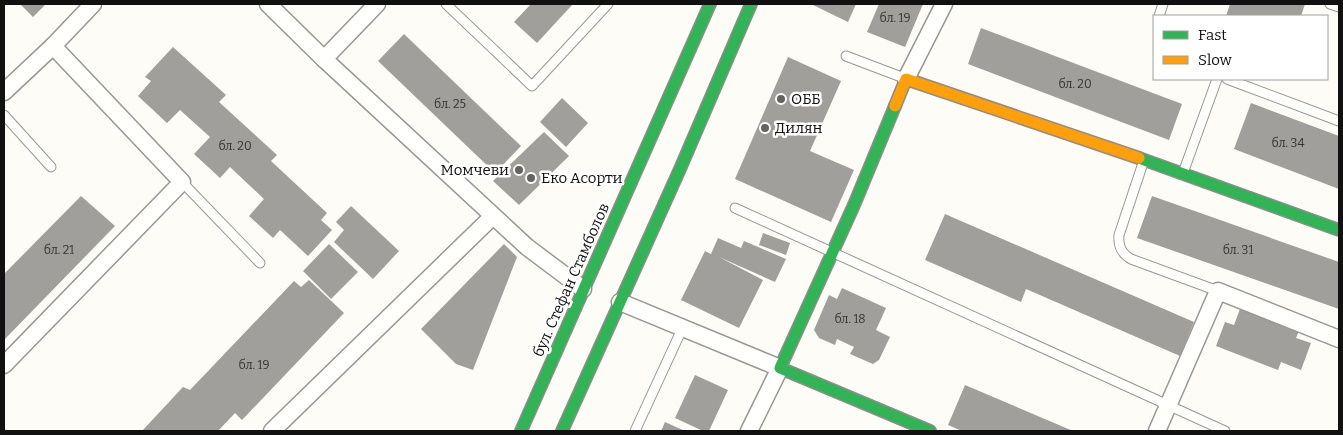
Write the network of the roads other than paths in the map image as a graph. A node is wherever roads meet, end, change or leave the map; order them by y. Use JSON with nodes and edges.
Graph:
{"nodes":[{"id":1,"x":93,"y":4,"type":"edge"},
{"id":2,"x":268,"y":4,"type":"edge"},
{"id":3,"x":377,"y":4,"type":"edge"},
{"id":4,"x":446,"y":4,"type":"edge"},
{"id":5,"x":608,"y":4,"type":"edge"},
{"id":6,"x":710,"y":4,"type":"edge"},
{"id":7,"x":751,"y":4,"type":"edge"},
{"id":8,"x":944,"y":4,"type":"edge"},
{"id":9,"x":1330,"y":4,"type":"edge"},
{"id":10,"x":1339,"y":7,"type":"edge"},
{"id":11,"x":53,"y":46,"type":"junction"},
{"id":12,"x":846,"y":56,"type":"dead end"},
{"id":13,"x":324,"y":59,"type":"junction"},
{"id":14,"x":906,"y":79,"type":"junction"},
{"id":15,"x":1217,"y":80,"type":"edge"},
{"id":16,"x":1230,"y":80,"type":"edge"},
{"id":17,"x":4,"y":92,"type":"edge"},
{"id":18,"x":4,"y":115,"type":"edge"},
{"id":19,"x":1339,"y":121,"type":"edge"},
{"id":20,"x":1144,"y":160,"type":"junction"},
{"id":21,"x":51,"y":166,"type":"dead end"},
{"id":22,"x":1183,"y":174,"type":"junction"},
{"id":23,"x":182,"y":182,"type":"junction"},
{"id":24,"x":734,"y":208,"type":"dead end"},
{"id":25,"x":493,"y":216,"type":"junction"},
{"id":26,"x":1339,"y":230,"type":"edge"},
{"id":27,"x":832,"y":253,"type":"junction"},
{"id":28,"x":260,"y":263,"type":"dead end"},
{"id":29,"x":583,"y":288,"type":"junction"},
{"id":30,"x":1218,"y":291,"type":"junction"},
{"id":31,"x":620,"y":302,"type":"junction"},
{"id":32,"x":682,"y":328,"type":"junction"},
{"id":33,"x":1339,"y":339,"type":"edge"},
{"id":34,"x":4,"y":365,"type":"edge"},
{"id":35,"x":780,"y":368,"type":"junction"},
{"id":36,"x":1168,"y":406,"type":"junction"},
{"id":37,"x":272,"y":431,"type":"edge"},
{"id":38,"x":520,"y":431,"type":"edge"},
{"id":39,"x":562,"y":431,"type":"edge"},
{"id":40,"x":635,"y":431,"type":"edge"},
{"id":41,"x":749,"y":431,"type":"edge"},
{"id":42,"x":928,"y":431,"type":"edge"},
{"id":43,"x":1157,"y":431,"type":"edge"},
{"id":44,"x":1225,"y":431,"type":"edge"}],
"edges":[{"from":1,"to":11,"type":"street"},
{"from":2,"to":13,"type":"street"},
{"from":3,"to":13,"type":"street"},
{"from":4,"to":5,"type":"lane"},
{"from":6,"to":29,"type":"street","name":"бул. Стефан Стамболов"},
{"from":7,"to":31,"type":"street"},
{"from":8,"to":14,"type":"street"},
{"from":9,"to":10,"type":"lane"},
{"from":11,"to":17,"type":"street"},
{"from":11,"to":23,"type":"street"},
{"from":12,"to":14,"type":"lane"},
{"from":13,"to":25,"type":"street"},
{"from":14,"to":20,"type":"street"},
{"from":14,"to":27,"type":"street"},
{"from":15,"to":22,"type":"lane"},
{"from":16,"to":19,"type":"lane"},
{"from":18,"to":21,"type":"lane"},
{"from":20,"to":22,"type":"street"},
{"from":20,"to":30,"type":"lane"},
{"from":22,"to":26,"type":"street"},
{"from":23,"to":28,"type":"lane"},
{"from":23,"to":34,"type":"street"},
{"from":24,"to":27,"type":"lane"},
{"from":25,"to":29,"type":"street"},
{"from":25,"to":37,"type":"street"},
{"from":27,"to":35,"type":"street"},
{"from":27,"to":36,"type":"lane"},
{"from":29,"to":38,"type":"street","name":"бул. Стефан Стамболов"},
{"from":30,"to":33,"type":"street"},
{"from":30,"to":36,"type":"street"},
{"from":31,"to":32,"type":"street"},
{"from":31,"to":39,"type":"street"},
{"from":32,"to":35,"type":"street"},
{"from":32,"to":40,"type":"lane"},
{"from":35,"to":41,"type":"street"},
{"from":35,"to":42,"type":"street"},
{"from":36,"to":43,"type":"street"},
{"from":36,"to":44,"type":"lane"}]}
